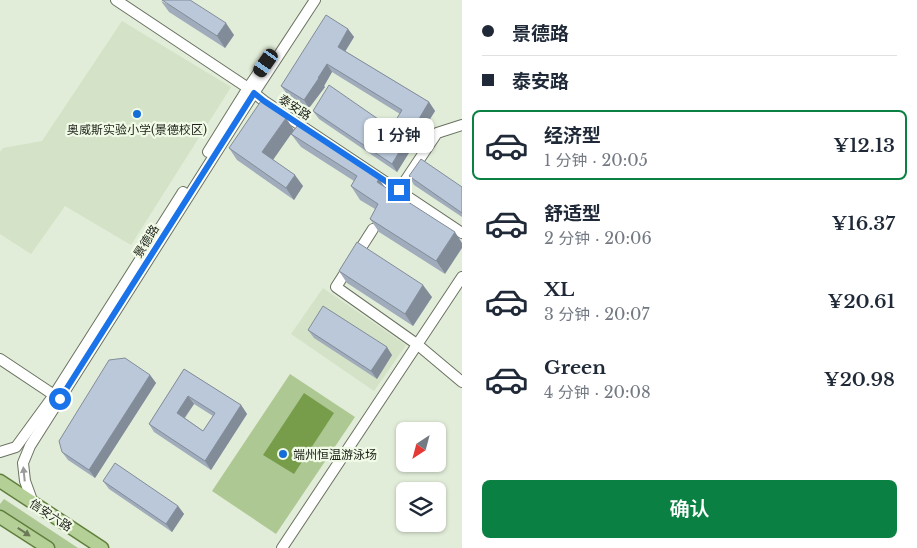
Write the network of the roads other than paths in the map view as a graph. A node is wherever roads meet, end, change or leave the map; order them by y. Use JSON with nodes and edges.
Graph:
{"nodes":[{"id":1,"x":116,"y":0,"type":"edge"},
{"id":2,"x":308,"y":0,"type":"edge"},
{"id":3,"x":315,"y":0,"type":"edge"},
{"id":4,"x":251,"y":91,"type":"junction"},
{"id":5,"x":462,"y":125,"type":"edge"},
{"id":6,"x":399,"y":190,"type":"junction"},
{"id":7,"x":373,"y":229,"type":"edge"},
{"id":8,"x":462,"y":233,"type":"edge"},
{"id":9,"x":462,"y":277,"type":"edge"},
{"id":10,"x":418,"y":345,"type":"junction"},
{"id":11,"x":0,"y":359,"type":"edge"},
{"id":12,"x":462,"y":382,"type":"edge"},
{"id":13,"x":54,"y":395,"type":"junction"},
{"id":14,"x":0,"y":452,"type":"edge"},
{"id":15,"x":0,"y":481,"type":"edge"},
{"id":16,"x":33,"y":503,"type":"junction"},
{"id":17,"x":0,"y":517,"type":"edge"},
{"id":18,"x":48,"y":548,"type":"edge"},
{"id":19,"x":102,"y":548,"type":"edge"},
{"id":20,"x":282,"y":548,"type":"edge"}],
"edges":[{"from":1,"to":4,"type":"street","name":"泰安路"},
{"from":2,"to":4,"type":"street","name":"景德路"},
{"from":3,"to":4,"type":"street","name":"景德路"},
{"from":4,"to":6,"type":"street","name":"泰安路"},
{"from":4,"to":13,"type":"street","name":"景德路"},
{"from":16,"to":4,"type":"street","name":"景德路","one_way":true},
{"from":5,"to":6,"type":"street"},
{"from":6,"to":8,"type":"street","name":"泰安路"},
{"from":7,"to":10,"type":"street"},
{"from":9,"to":10,"type":"street"},
{"from":10,"to":12,"type":"street"},
{"from":10,"to":20,"type":"street"},
{"from":11,"to":13,"type":"street"},
{"from":13,"to":14,"type":"street","name":"景德路"},
{"from":15,"to":16,"type":"main road","name":"信安六路"},
{"from":16,"to":19,"type":"main road","name":"信安六路"},
{"from":17,"to":18,"type":"main road","one_way":true}]}
